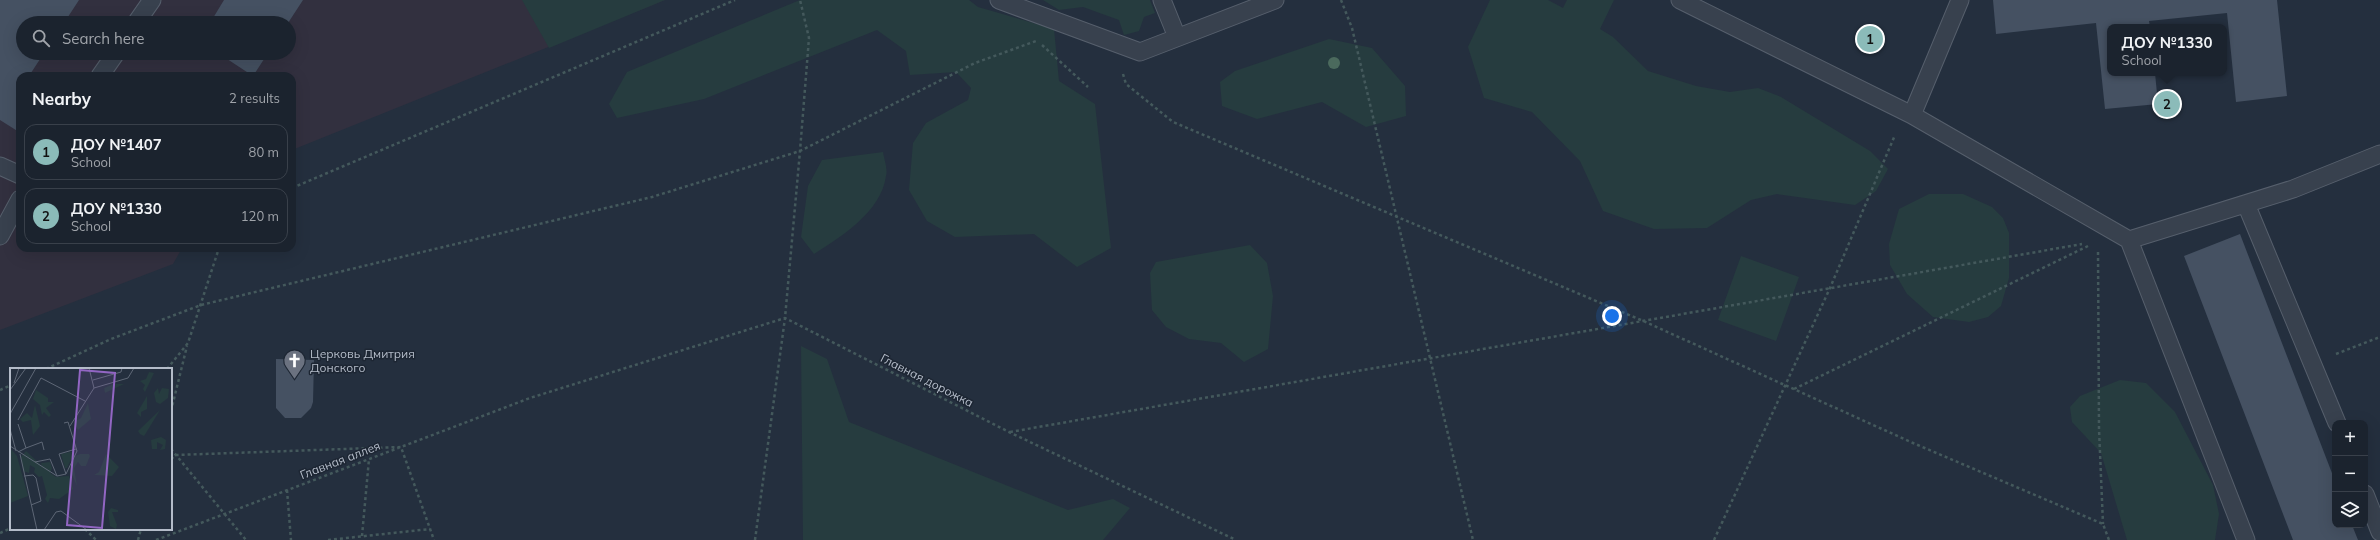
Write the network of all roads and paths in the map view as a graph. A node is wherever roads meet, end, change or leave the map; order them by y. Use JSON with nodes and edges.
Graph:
{"nodes":[{"id":1,"x":152,"y":0,"type":"edge"},
{"id":2,"x":735,"y":0,"type":"edge"},
{"id":3,"x":800,"y":0,"type":"edge"},
{"id":4,"x":999,"y":0,"type":"edge"},
{"id":5,"x":1162,"y":0,"type":"edge"},
{"id":6,"x":1275,"y":0,"type":"edge"},
{"id":7,"x":1341,"y":0,"type":"edge"},
{"id":8,"x":1680,"y":0,"type":"edge"},
{"id":9,"x":1960,"y":0,"type":"edge"},
{"id":10,"x":1037,"y":14,"type":"junction"},
{"id":11,"x":141,"y":16,"type":"edge"},
{"id":12,"x":1177,"y":38,"type":"junction"},
{"id":13,"x":1037,"y":41,"type":"junction"},
{"id":14,"x":1044,"y":41,"type":"dead end"},
{"id":15,"x":1114,"y":43,"type":"junction"},
{"id":16,"x":111,"y":60,"type":"edge"},
{"id":17,"x":103,"y":72,"type":"edge"},
{"id":18,"x":1088,"y":86,"type":"dead end"},
{"id":19,"x":1909,"y":113,"type":"junction"},
{"id":20,"x":800,"y":151,"type":"junction"},
{"id":21,"x":2380,"y":154,"type":"edge"},
{"id":22,"x":0,"y":166,"type":"edge"},
{"id":23,"x":16,"y":173,"type":"edge"},
{"id":24,"x":296,"y":186,"type":"edge"},
{"id":25,"x":2246,"y":204,"type":"junction"},
{"id":26,"x":16,"y":206,"type":"edge"},
{"id":27,"x":1397,"y":217,"type":"junction"},
{"id":28,"x":0,"y":236,"type":"edge"},
{"id":29,"x":2128,"y":240,"type":"junction"},
{"id":30,"x":2098,"y":242,"type":"junction"},
{"id":31,"x":218,"y":252,"type":"edge"},
{"id":32,"x":1830,"y":288,"type":"junction"},
{"id":33,"x":201,"y":305,"type":"junction"},
{"id":34,"x":785,"y":318,"type":"junction"},
{"id":35,"x":1641,"y":320,"type":"junction"},
{"id":36,"x":2380,"y":337,"type":"edge"},
{"id":37,"x":188,"y":343,"type":"junction"},
{"id":38,"x":1430,"y":358,"type":"junction"},
{"id":39,"x":2313,"y":364,"type":"junction"},
{"id":40,"x":48,"y":368,"type":"edge"},
{"id":41,"x":168,"y":368,"type":"edge"},
{"id":42,"x":10,"y":385,"type":"edge"},
{"id":43,"x":1785,"y":385,"type":"junction"},
{"id":44,"x":0,"y":390,"type":"edge"},
{"id":45,"x":1794,"y":390,"type":"junction"},
{"id":46,"x":172,"y":407,"type":"edge"},
{"id":47,"x":2336,"y":420,"type":"edge"},
{"id":48,"x":1009,"y":432,"type":"junction"},
{"id":49,"x":401,"y":447,"type":"junction"},
{"id":50,"x":172,"y":450,"type":"edge"},
{"id":51,"x":176,"y":455,"type":"junction"},
{"id":52,"x":172,"y":458,"type":"edge"},
{"id":53,"x":369,"y":459,"type":"junction"},
{"id":54,"x":287,"y":490,"type":"junction"},
{"id":55,"x":2368,"y":502,"type":"edge"},
{"id":56,"x":224,"y":514,"type":"junction"},
{"id":57,"x":2103,"y":524,"type":"junction"},
{"id":58,"x":10,"y":528,"type":"edge"},
{"id":59,"x":430,"y":529,"type":"junction"},
{"id":60,"x":86,"y":530,"type":"edge"},
{"id":61,"x":141,"y":530,"type":"edge"},
{"id":62,"x":2380,"y":532,"type":"edge"},
{"id":63,"x":0,"y":533,"type":"edge"},
{"id":64,"x":362,"y":536,"type":"junction"},
{"id":65,"x":96,"y":540,"type":"edge"},
{"id":66,"x":138,"y":540,"type":"edge"},
{"id":67,"x":156,"y":540,"type":"edge"},
{"id":68,"x":246,"y":540,"type":"edge"},
{"id":69,"x":291,"y":540,"type":"edge"},
{"id":70,"x":328,"y":540,"type":"edge"},
{"id":71,"x":434,"y":540,"type":"edge"},
{"id":72,"x":755,"y":540,"type":"edge"},
{"id":73,"x":1236,"y":540,"type":"edge"},
{"id":74,"x":1472,"y":540,"type":"edge"},
{"id":75,"x":1714,"y":540,"type":"edge"},
{"id":76,"x":2109,"y":540,"type":"edge"},
{"id":77,"x":2246,"y":540,"type":"edge"}],
"edges":[{"from":1,"to":11,"type":"lane"},
{"from":2,"to":24,"type":"path"},
{"from":3,"to":20,"type":"path"},
{"from":4,"to":10,"type":"lane"},
{"from":5,"to":12,"type":"lane"},
{"from":6,"to":12,"type":"lane"},
{"from":7,"to":27,"type":"path"},
{"from":8,"to":19,"type":"lane"},
{"from":9,"to":19,"type":"lane"},
{"from":10,"to":13,"type":"path"},
{"from":10,"to":15,"type":"lane"},
{"from":12,"to":15,"type":"lane"},
{"from":13,"to":14,"type":"path"},
{"from":13,"to":18,"type":"path"},
{"from":13,"to":20,"type":"path"},
{"from":15,"to":27,"type":"path"},
{"from":16,"to":17,"type":"lane"},
{"from":19,"to":29,"type":"lane"},
{"from":19,"to":32,"type":"path"},
{"from":20,"to":33,"type":"path"},
{"from":20,"to":34,"type":"path"},
{"from":21,"to":25,"type":"lane"},
{"from":22,"to":23,"type":"lane"},
{"from":25,"to":29,"type":"lane"},
{"from":25,"to":39,"type":"lane"},
{"from":26,"to":28,"type":"lane"},
{"from":27,"to":35,"type":"path"},
{"from":27,"to":38,"type":"path"},
{"from":29,"to":30,"type":"path"},
{"from":29,"to":77,"type":"lane"},
{"from":30,"to":32,"type":"path"},
{"from":30,"to":45,"type":"path"},
{"from":30,"to":57,"type":"path"},
{"from":31,"to":33,"type":"path"},
{"from":32,"to":35,"type":"path"},
{"from":32,"to":43,"type":"path"},
{"from":33,"to":37,"type":"path"},
{"from":33,"to":40,"type":"path"},
{"from":34,"to":48,"type":"path","name":"Главная дорожка"},
{"from":34,"to":49,"type":"path","name":"Главная аллея"},
{"from":34,"to":72,"type":"path"},
{"from":35,"to":38,"type":"path"},
{"from":35,"to":43,"type":"path"},
{"from":36,"to":39,"type":"path"},
{"from":37,"to":41,"type":"path"},
{"from":37,"to":46,"type":"path"},
{"from":38,"to":48,"type":"path"},
{"from":38,"to":74,"type":"path"},
{"from":39,"to":47,"type":"lane"},
{"from":42,"to":44,"type":"path"},
{"from":43,"to":45,"type":"path"},
{"from":43,"to":75,"type":"path"},
{"from":45,"to":57,"type":"path"},
{"from":48,"to":73,"type":"path","name":"Главная дорожка"},
{"from":49,"to":51,"type":"path"},
{"from":49,"to":53,"type":"path","name":"Главная аллея"},
{"from":49,"to":59,"type":"path"},
{"from":50,"to":51,"type":"path"},
{"from":51,"to":52,"type":"path"},
{"from":51,"to":56,"type":"path"},
{"from":53,"to":54,"type":"path","name":"Главная аллея"},
{"from":53,"to":64,"type":"path"},
{"from":54,"to":56,"type":"path","name":"Главная аллея"},
{"from":54,"to":69,"type":"path"},
{"from":55,"to":62,"type":"lane"},
{"from":56,"to":67,"type":"path","name":"Главная аллея"},
{"from":56,"to":68,"type":"path"},
{"from":57,"to":76,"type":"path"},
{"from":58,"to":63,"type":"path"},
{"from":59,"to":64,"type":"path"},
{"from":59,"to":71,"type":"path"},
{"from":60,"to":65,"type":"path"},
{"from":61,"to":66,"type":"path"},
{"from":64,"to":70,"type":"path"}]}
